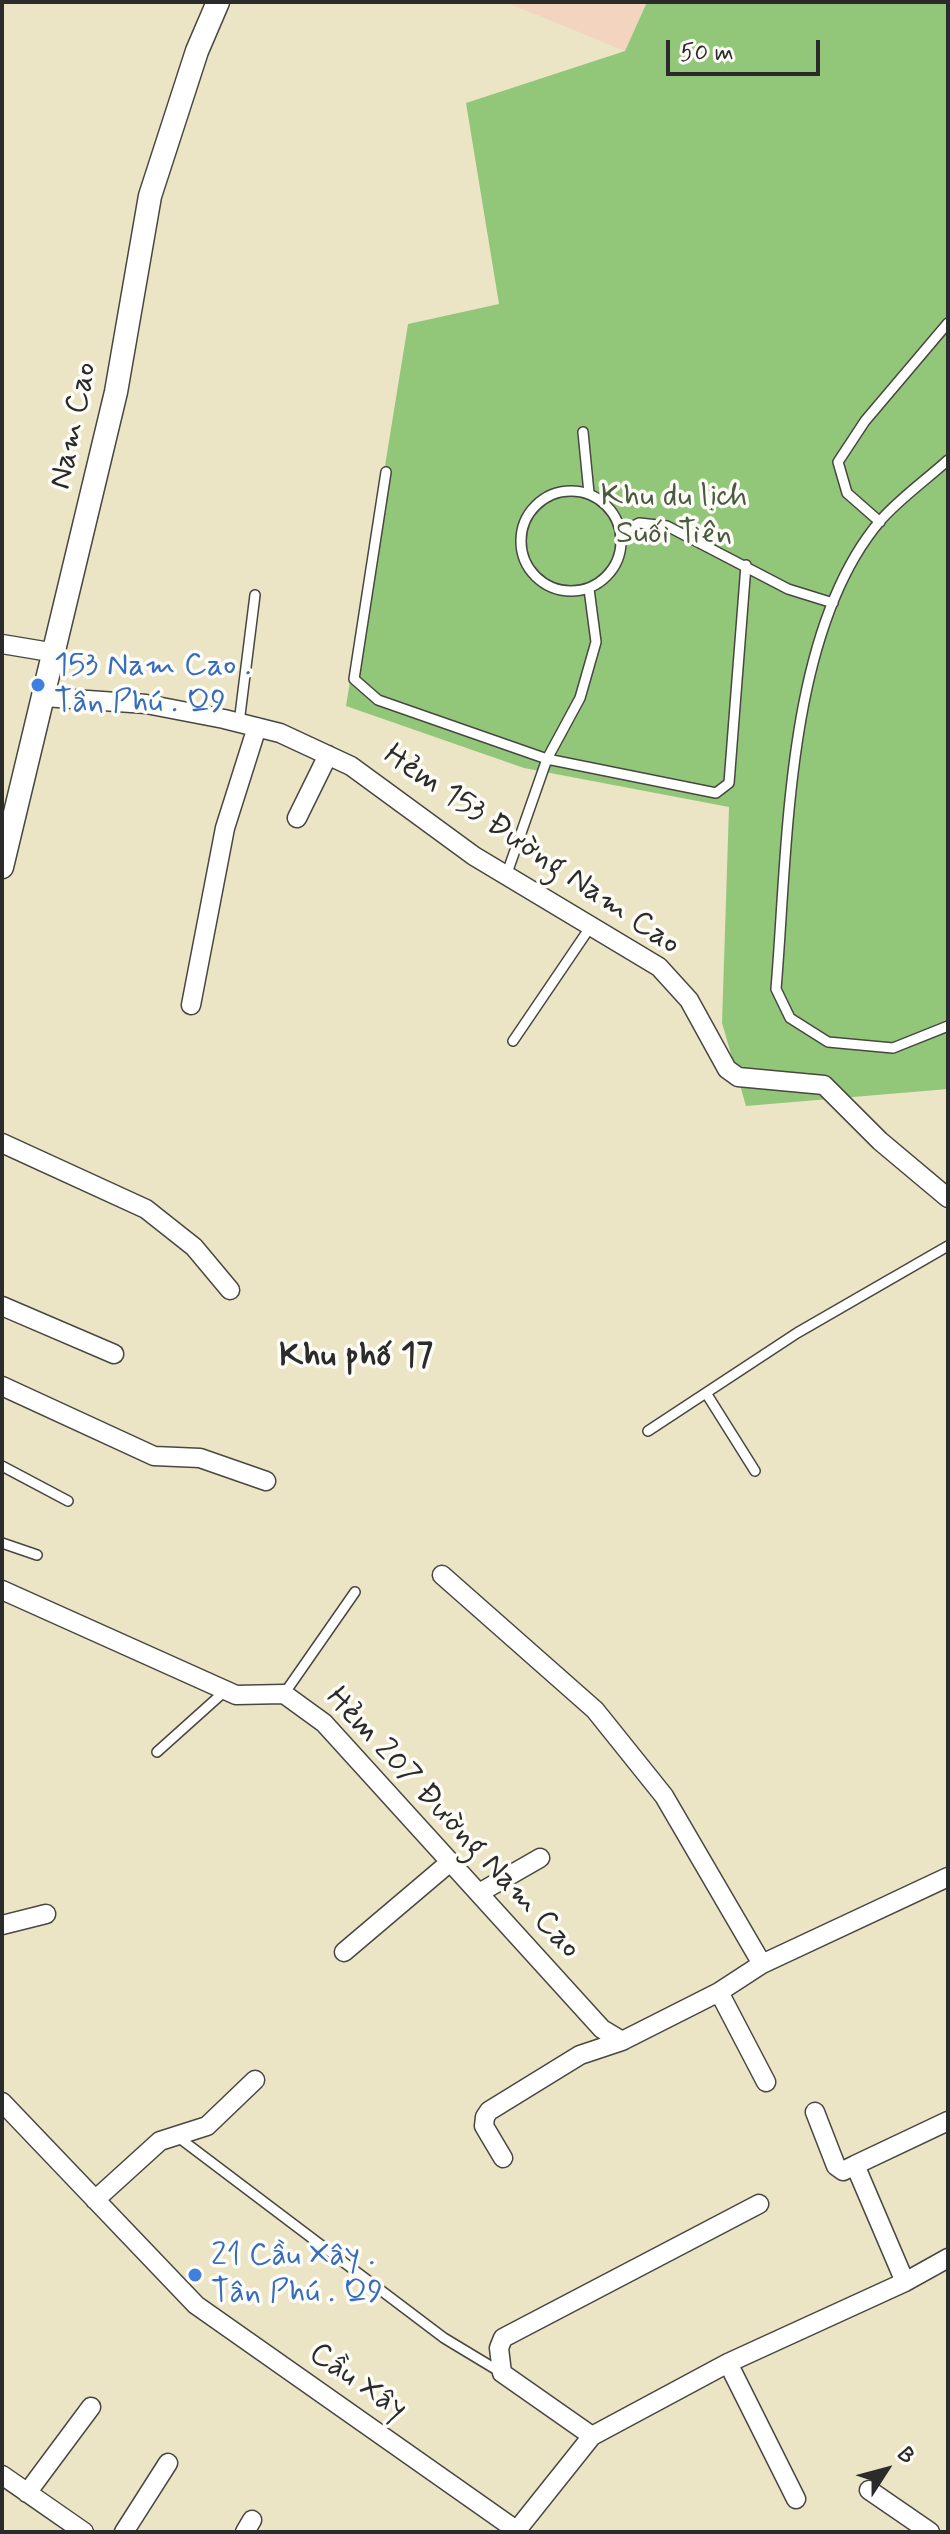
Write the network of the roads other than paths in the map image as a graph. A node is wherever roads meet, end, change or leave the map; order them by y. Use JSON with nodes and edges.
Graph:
{"nodes":[{"id":1,"x":218,"y":2,"type":"edge"},
{"id":2,"x":948,"y":323,"type":"edge"},
{"id":3,"x":583,"y":432,"type":"dead end"},
{"id":4,"x":948,"y":460,"type":"edge"},
{"id":5,"x":386,"y":472,"type":"dead end"},
{"id":6,"x":589,"y":493,"type":"junction"},
{"id":7,"x":880,"y":522,"type":"junction"},
{"id":8,"x":622,"y":532,"type":"junction"},
{"id":9,"x":746,"y":565,"type":"junction"},
{"id":10,"x":589,"y":589,"type":"junction"},
{"id":11,"x":255,"y":595,"type":"dead end"},
{"id":12,"x":833,"y":603,"type":"junction"},
{"id":13,"x":2,"y":644,"type":"edge"},
{"id":14,"x":56,"y":653,"type":"junction"},
{"id":15,"x":44,"y":697,"type":"junction"},
{"id":16,"x":248,"y":725,"type":"junction"},
{"id":17,"x":328,"y":755,"type":"junction"},
{"id":18,"x":547,"y":759,"type":"junction"},
{"id":19,"x":297,"y":818,"type":"dead end"},
{"id":20,"x":2,"y":867,"type":"edge"},
{"id":21,"x":506,"y":876,"type":"junction"},
{"id":22,"x":591,"y":926,"type":"junction"},
{"id":23,"x":191,"y":1005,"type":"dead end"},
{"id":24,"x":948,"y":1026,"type":"edge"},
{"id":25,"x":513,"y":1041,"type":"dead end"},
{"id":26,"x":2,"y":1143,"type":"edge"},
{"id":27,"x":948,"y":1198,"type":"edge"},
{"id":28,"x":948,"y":1246,"type":"edge"},
{"id":29,"x":230,"y":1290,"type":"dead end"},
{"id":30,"x":2,"y":1306,"type":"edge"},
{"id":31,"x":114,"y":1354,"type":"dead end"},
{"id":32,"x":2,"y":1386,"type":"edge"},
{"id":33,"x":706,"y":1393,"type":"junction"},
{"id":34,"x":648,"y":1431,"type":"dead end"},
{"id":35,"x":2,"y":1466,"type":"edge"},
{"id":36,"x":755,"y":1471,"type":"dead end"},
{"id":37,"x":266,"y":1481,"type":"dead end"},
{"id":38,"x":68,"y":1501,"type":"dead end"},
{"id":39,"x":2,"y":1543,"type":"edge"},
{"id":40,"x":37,"y":1555,"type":"dead end"},
{"id":41,"x":442,"y":1575,"type":"dead end"},
{"id":42,"x":2,"y":1590,"type":"edge"},
{"id":43,"x":355,"y":1592,"type":"dead end"},
{"id":44,"x":225,"y":1691,"type":"junction"},
{"id":45,"x":284,"y":1694,"type":"junction"},
{"id":46,"x":157,"y":1752,"type":"dead end"},
{"id":47,"x":540,"y":1858,"type":"dead end"},
{"id":48,"x":449,"y":1863,"type":"junction"},
{"id":49,"x":948,"y":1877,"type":"edge"},
{"id":50,"x":479,"y":1893,"type":"junction"},
{"id":51,"x":46,"y":1914,"type":"dead end"},
{"id":52,"x":2,"y":1925,"type":"edge"},
{"id":53,"x":344,"y":1952,"type":"dead end"},
{"id":54,"x":762,"y":1964,"type":"junction"},
{"id":55,"x":719,"y":1992,"type":"junction"},
{"id":56,"x":622,"y":2041,"type":"junction"},
{"id":57,"x":255,"y":2080,"type":"dead end"},
{"id":58,"x":766,"y":2082,"type":"dead end"},
{"id":59,"x":2,"y":2102,"type":"edge"},
{"id":60,"x":815,"y":2112,"type":"dead end"},
{"id":61,"x":948,"y":2121,"type":"edge"},
{"id":62,"x":175,"y":2135,"type":"junction"},
{"id":63,"x":503,"y":2158,"type":"dead end"},
{"id":64,"x":855,"y":2165,"type":"junction"},
{"id":65,"x":95,"y":2200,"type":"junction"},
{"id":66,"x":759,"y":2204,"type":"dead end"},
{"id":67,"x":948,"y":2258,"type":"edge"},
{"id":68,"x":905,"y":2282,"type":"junction"},
{"id":69,"x":728,"y":2363,"type":"junction"},
{"id":70,"x":502,"y":2373,"type":"junction"},
{"id":71,"x":91,"y":2407,"type":"dead end"},
{"id":72,"x":592,"y":2436,"type":"junction"},
{"id":73,"x":168,"y":2463,"type":"dead end"},
{"id":74,"x":2,"y":2475,"type":"edge"},
{"id":75,"x":869,"y":2490,"type":"dead end"},
{"id":76,"x":27,"y":2493,"type":"junction"},
{"id":77,"x":796,"y":2499,"type":"dead end"},
{"id":78,"x":518,"y":2531,"type":"edge"},
{"id":79,"x":84,"y":2532,"type":"edge"},
{"id":80,"x":124,"y":2532,"type":"edge"},
{"id":81,"x":930,"y":2532,"type":"edge"}],
"edges":[{"from":1,"to":14,"type":"street","name":"Nam Cao"},
{"from":2,"to":7,"type":"lane"},
{"from":3,"to":6,"type":"lane"},
{"from":4,"to":7,"type":"lane"},
{"from":5,"to":18,"type":"lane"},
{"from":6,"to":8,"type":"lane"},
{"from":6,"to":10,"type":"lane"},
{"from":7,"to":12,"type":"lane"},
{"from":8,"to":9,"type":"lane"},
{"from":8,"to":10,"type":"lane"},
{"from":9,"to":12,"type":"lane"},
{"from":9,"to":18,"type":"lane"},
{"from":10,"to":18,"type":"lane"},
{"from":11,"to":16,"type":"lane"},
{"from":12,"to":24,"type":"lane"},
{"from":13,"to":14,"type":"street"},
{"from":14,"to":15,"type":"street","name":"Nam Cao"},
{"from":15,"to":16,"type":"street","name":"Hẻm 153 Đường Nam Cao"},
{"from":15,"to":20,"type":"street","name":"Nam Cao"},
{"from":16,"to":17,"type":"street","name":"Hẻm 153 Đường Nam Cao"},
{"from":16,"to":23,"type":"street"},
{"from":17,"to":19,"type":"street"},
{"from":17,"to":21,"type":"street","name":"Hẻm 153 Đường Nam Cao"},
{"from":18,"to":21,"type":"lane"},
{"from":21,"to":22,"type":"street","name":"Hẻm 153 Đường Nam Cao"},
{"from":22,"to":25,"type":"lane"},
{"from":22,"to":27,"type":"street","name":"Hẻm 153 Đường Nam Cao"},
{"from":26,"to":29,"type":"street"},
{"from":28,"to":33,"type":"lane"},
{"from":30,"to":31,"type":"street"},
{"from":32,"to":37,"type":"street"},
{"from":33,"to":34,"type":"lane"},
{"from":33,"to":36,"type":"lane"},
{"from":35,"to":38,"type":"lane"},
{"from":39,"to":40,"type":"lane"},
{"from":41,"to":54,"type":"street"},
{"from":42,"to":44,"type":"street","name":"Hẻm 207 Đường Nam Cao"},
{"from":43,"to":45,"type":"lane"},
{"from":44,"to":45,"type":"street","name":"Hẻm 207 Đường Nam Cao"},
{"from":44,"to":46,"type":"lane"},
{"from":45,"to":48,"type":"street","name":"Hẻm 207 Đường Nam Cao"},
{"from":47,"to":50,"type":"street"},
{"from":48,"to":50,"type":"street","name":"Hẻm 207 Đường Nam Cao"},
{"from":48,"to":53,"type":"street"},
{"from":49,"to":54,"type":"street"},
{"from":50,"to":56,"type":"street","name":"Hẻm 207 Đường Nam Cao"},
{"from":51,"to":52,"type":"street"},
{"from":54,"to":55,"type":"street"},
{"from":55,"to":56,"type":"street"},
{"from":55,"to":58,"type":"street"},
{"from":56,"to":63,"type":"street"},
{"from":57,"to":62,"type":"street"},
{"from":59,"to":65,"type":"street","name":"Cầu Xây"},
{"from":60,"to":64,"type":"street"},
{"from":61,"to":64,"type":"street"},
{"from":62,"to":65,"type":"street"},
{"from":62,"to":70,"type":"lane"},
{"from":64,"to":68,"type":"street"},
{"from":65,"to":78,"type":"street","name":"Cầu Xây"},
{"from":66,"to":70,"type":"street"},
{"from":67,"to":68,"type":"street"},
{"from":68,"to":69,"type":"street"},
{"from":69,"to":72,"type":"street"},
{"from":69,"to":77,"type":"street"},
{"from":70,"to":72,"type":"street"},
{"from":71,"to":76,"type":"street"},
{"from":72,"to":78,"type":"street"},
{"from":73,"to":80,"type":"street"},
{"from":74,"to":76,"type":"street"},
{"from":75,"to":81,"type":"street"},
{"from":76,"to":79,"type":"street"}]}
